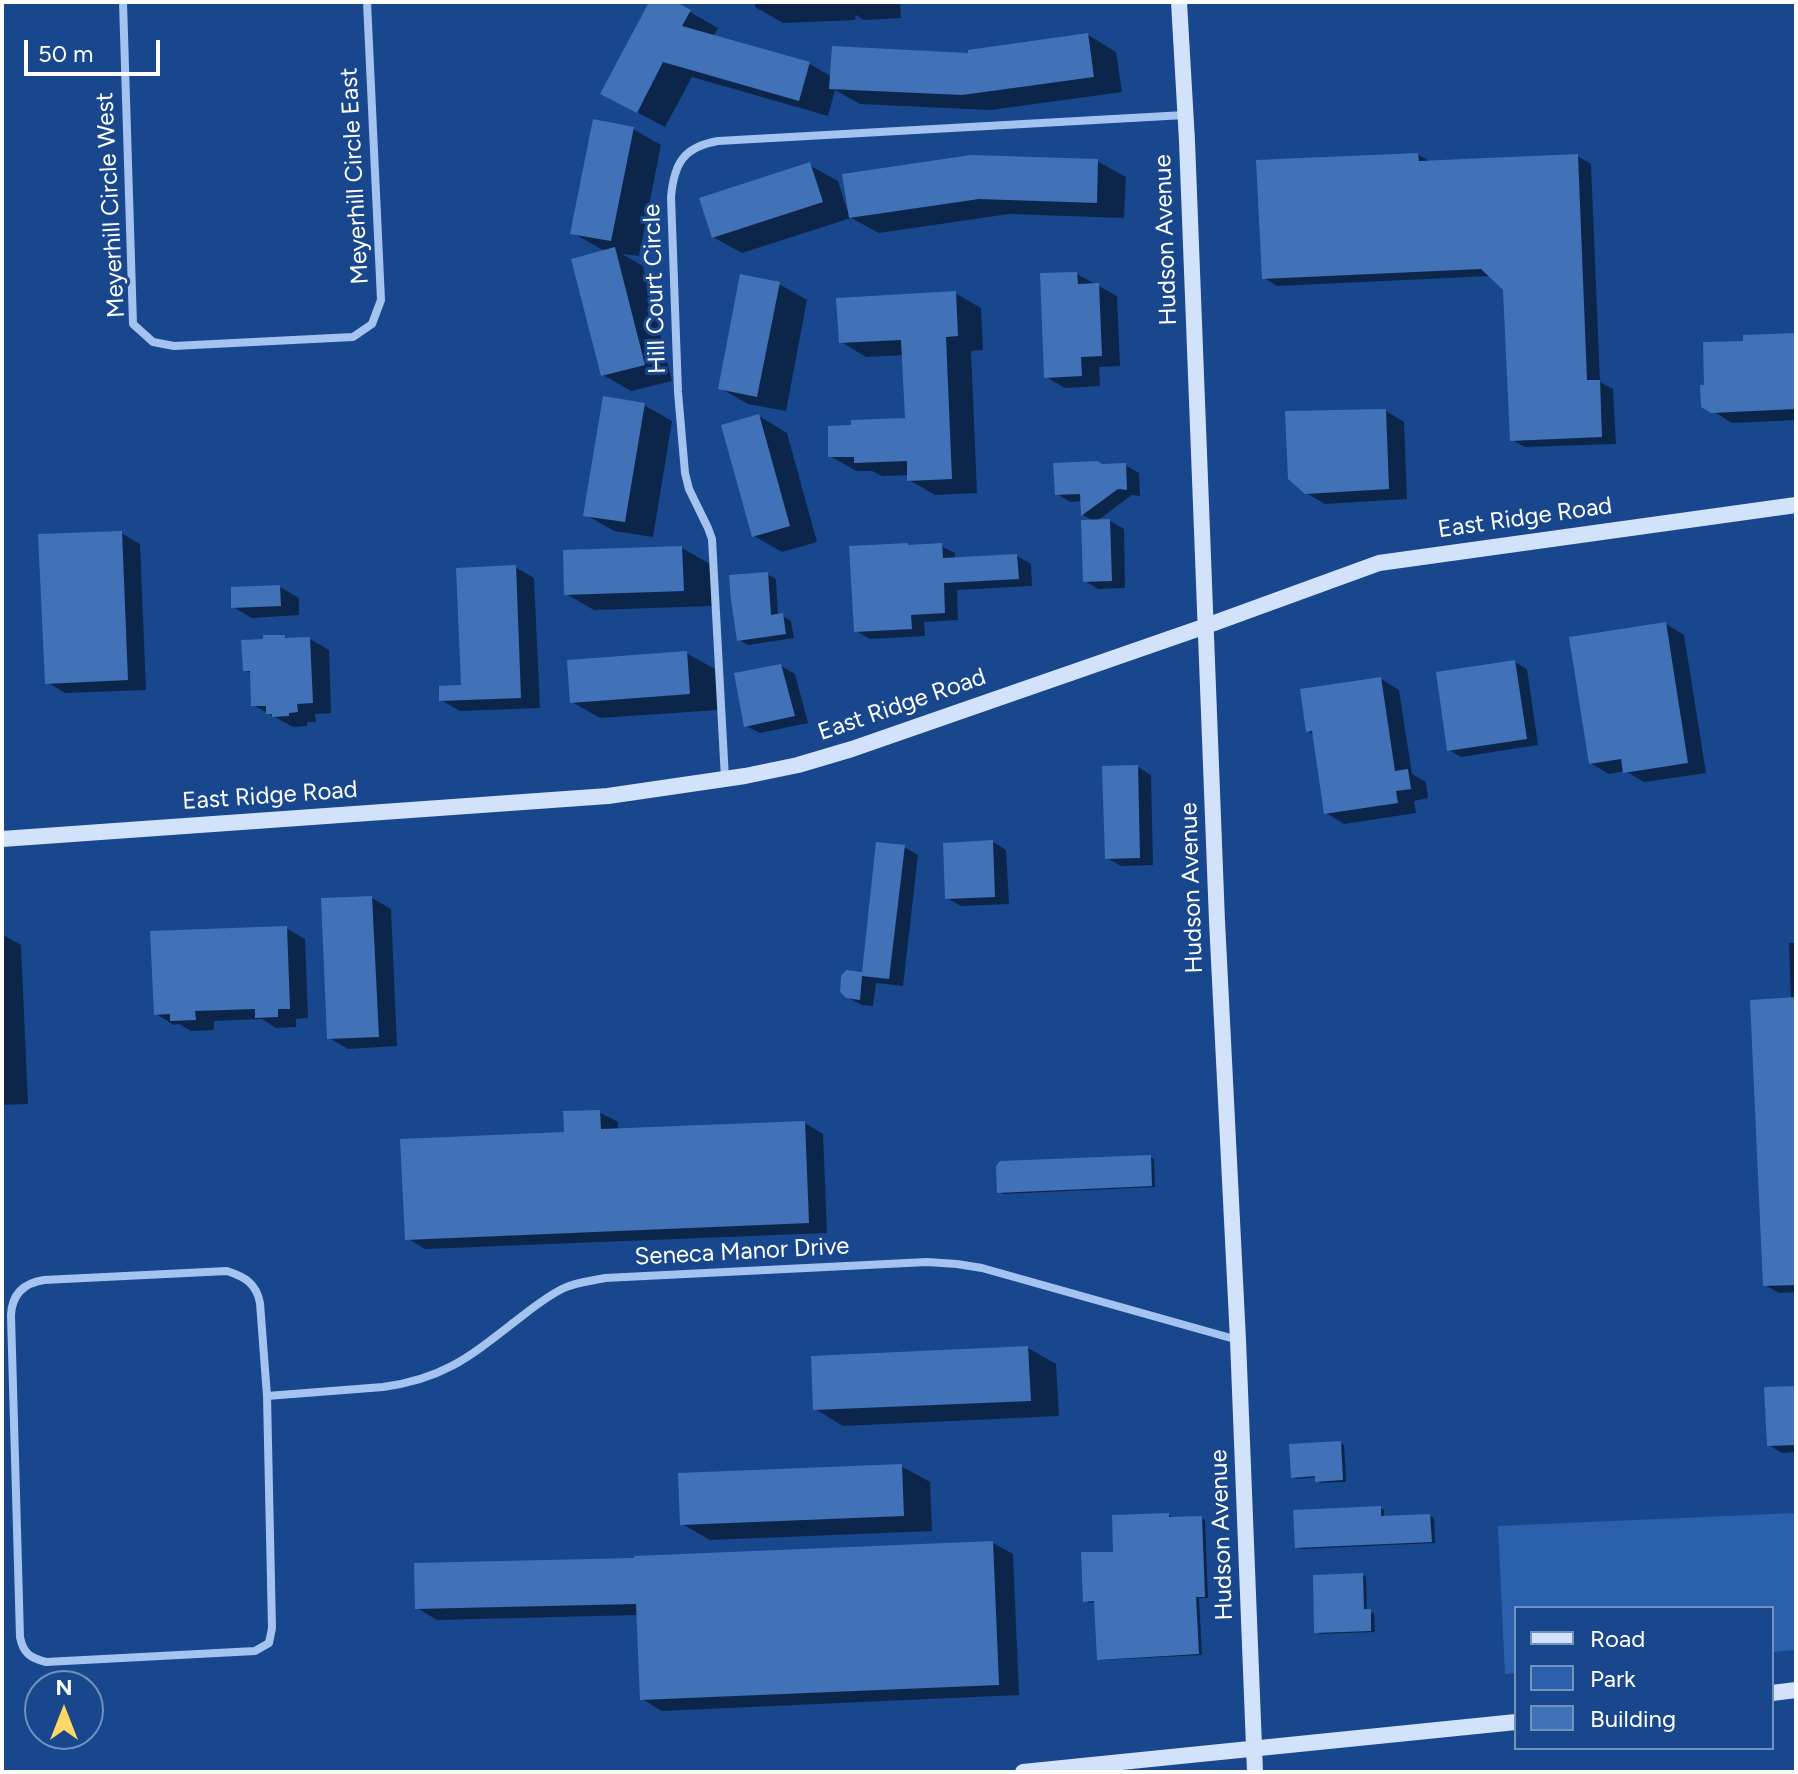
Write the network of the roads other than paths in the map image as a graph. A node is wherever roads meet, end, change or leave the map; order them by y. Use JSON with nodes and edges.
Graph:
{"nodes":[{"id":1,"x":123,"y":2,"type":"edge"},
{"id":2,"x":367,"y":2,"type":"edge"},
{"id":3,"x":1179,"y":2,"type":"edge"},
{"id":4,"x":1186,"y":115,"type":"junction"},
{"id":5,"x":353,"y":337,"type":"joint"},
{"id":6,"x":1796,"y":505,"type":"edge"},
{"id":7,"x":1206,"y":626,"type":"junction"},
{"id":8,"x":725,"y":780,"type":"junction"},
{"id":9,"x":2,"y":839,"type":"edge"},
{"id":10,"x":1238,"y":1340,"type":"junction"},
{"id":11,"x":267,"y":1396,"type":"junction"},
{"id":12,"x":2,"y":1419,"type":"edge"},
{"id":13,"x":14,"y":1419,"type":"junction"},
{"id":14,"x":1796,"y":1690,"type":"edge"},
{"id":15,"x":1774,"y":1693,"type":"edge"},
{"id":16,"x":1514,"y":1722,"type":"edge"},
{"id":17,"x":1254,"y":1750,"type":"junction"},
{"id":18,"x":1023,"y":1772,"type":"edge"},
{"id":19,"x":1255,"y":1772,"type":"edge"}],
"edges":[{"from":1,"to":5,"type":"street","name":"Meyerhill Circle West"},
{"from":2,"to":5,"type":"street","name":"Meyerhill Circle East"},
{"from":3,"to":4,"type":"main road","name":"Hudson Avenue"},
{"from":4,"to":7,"type":"main road","name":"Hudson Avenue"},
{"from":4,"to":8,"type":"street","name":"Hill Court Circle"},
{"from":6,"to":7,"type":"main road","name":"East Ridge Road"},
{"from":7,"to":8,"type":"main road","name":"East Ridge Road"},
{"from":7,"to":10,"type":"main road","name":"Hudson Avenue"},
{"from":8,"to":9,"type":"main road","name":"East Ridge Road"},
{"from":10,"to":11,"type":"street","name":"Seneca Manor Drive"},
{"from":10,"to":17,"type":"main road","name":"Hudson Avenue"},
{"from":11,"to":13,"type":"street"},
{"from":11,"to":13,"type":"street"},
{"from":12,"to":13,"type":"street"},
{"from":14,"to":15,"type":"main road"},
{"from":16,"to":17,"type":"main road"},
{"from":17,"to":18,"type":"main road"},
{"from":17,"to":19,"type":"main road","name":"Hudson Avenue"}]}
